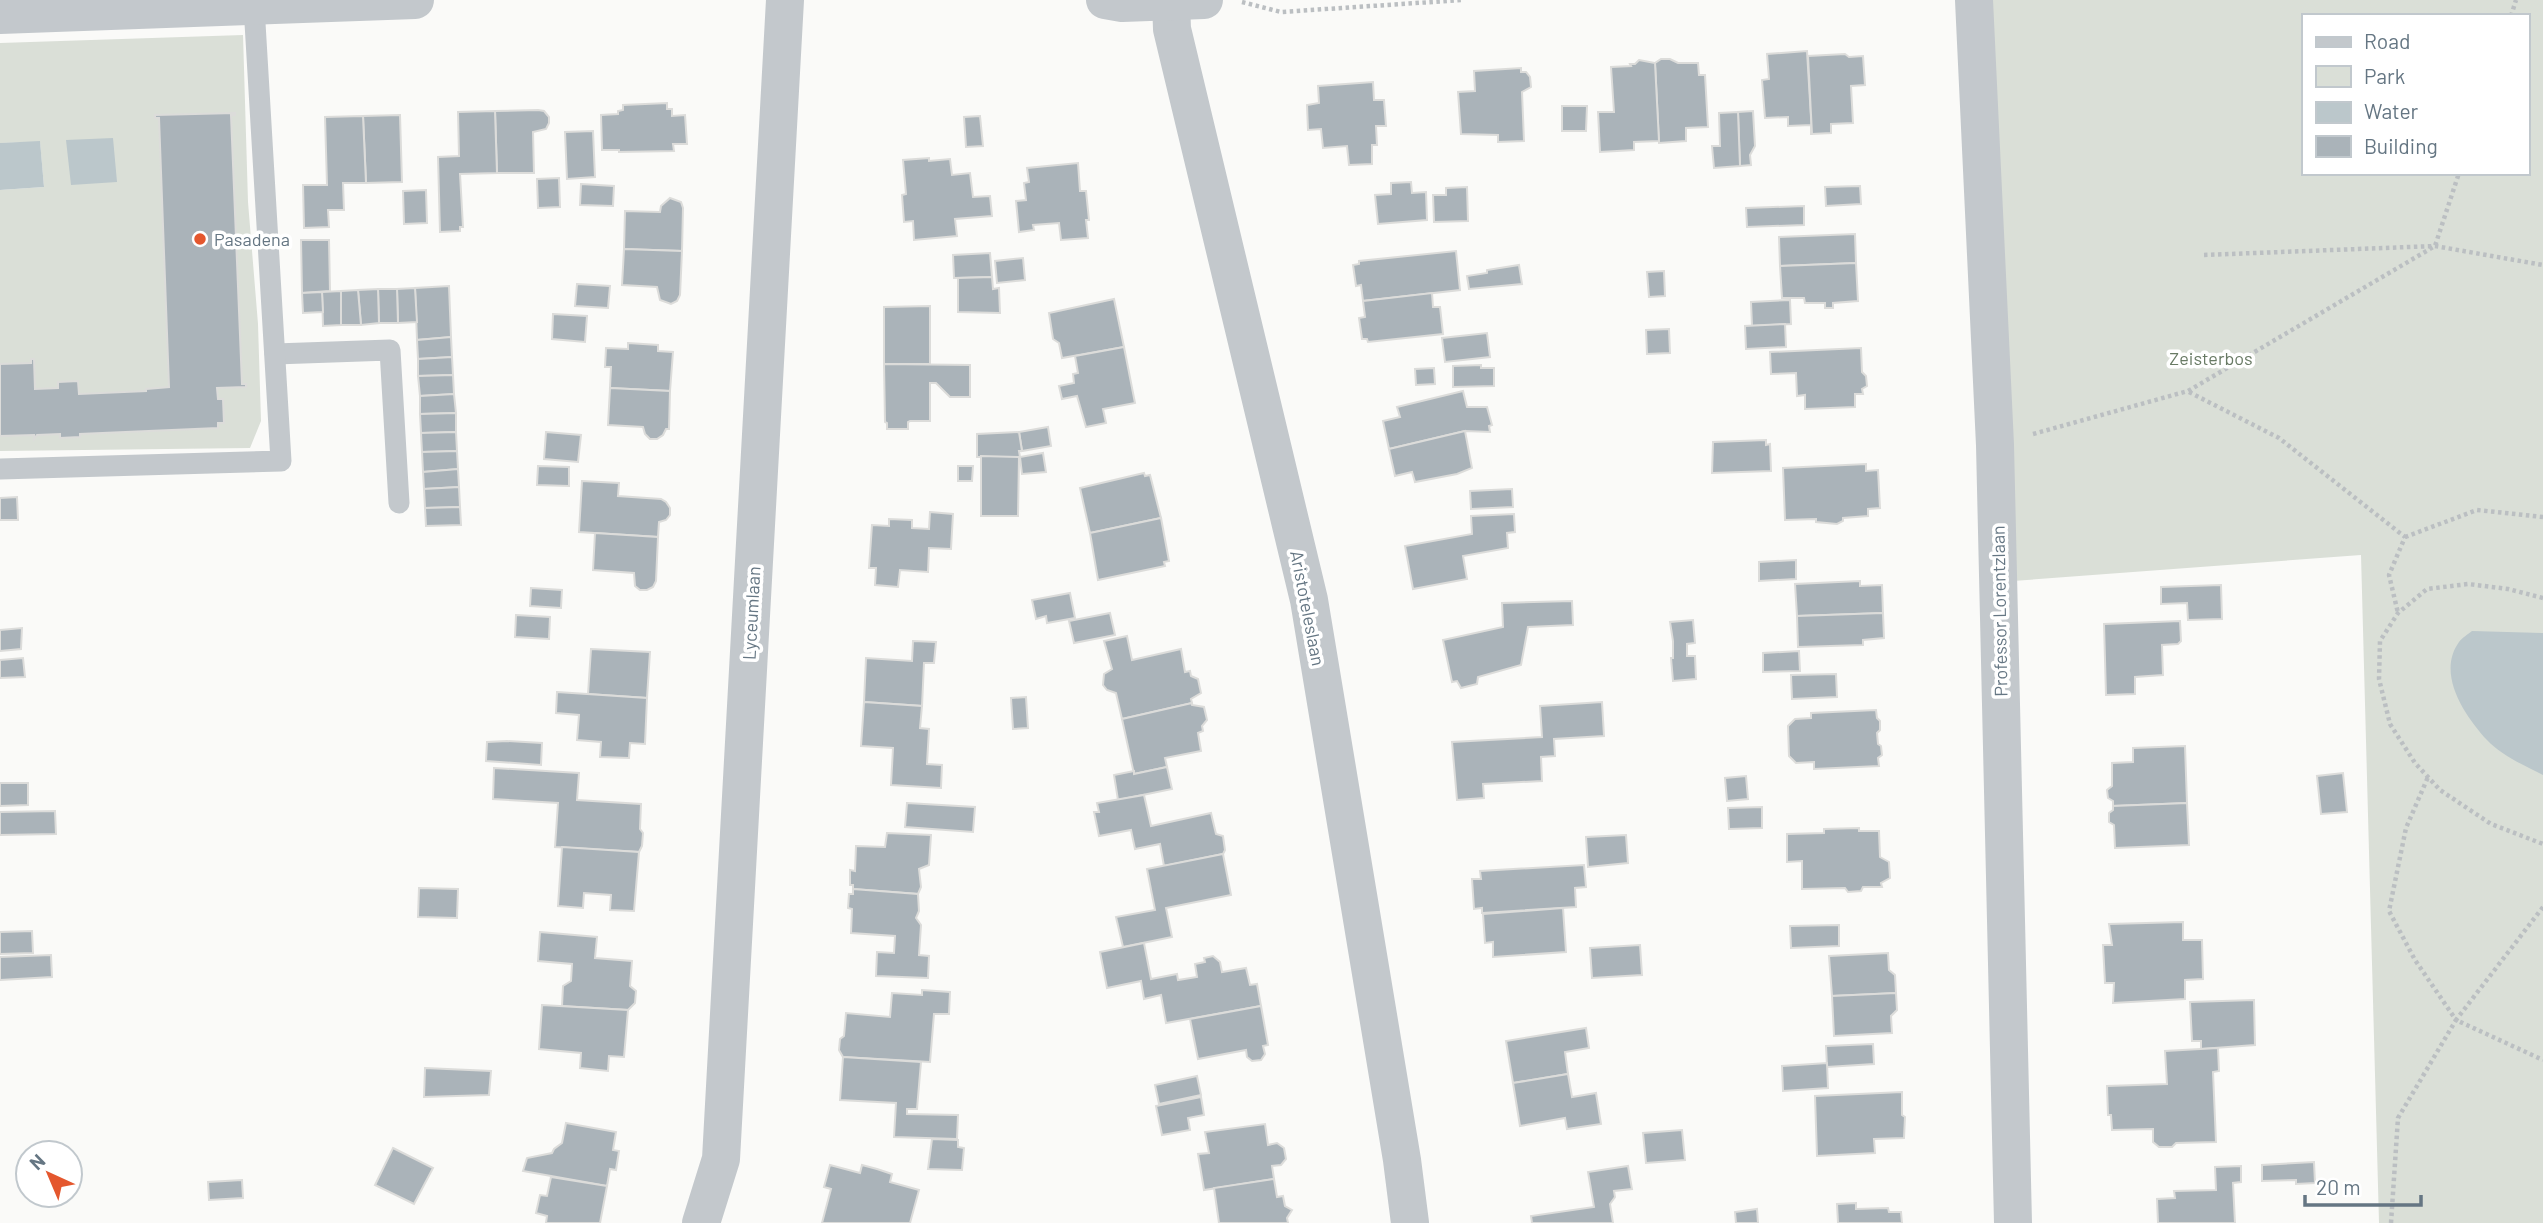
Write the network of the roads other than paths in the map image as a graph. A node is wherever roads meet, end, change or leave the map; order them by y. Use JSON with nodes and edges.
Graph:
{"nodes":[{"id":1,"x":415,"y":0,"type":"edge"},
{"id":2,"x":785,"y":0,"type":"edge"},
{"id":3,"x":1105,"y":0,"type":"edge"},
{"id":4,"x":1974,"y":0,"type":"edge"},
{"id":5,"x":1182,"y":1,"type":"edge"},
{"id":6,"x":296,"y":2,"type":"edge"},
{"id":7,"x":70,"y":6,"type":"edge"},
{"id":8,"x":254,"y":6,"type":"junction"},
{"id":9,"x":0,"y":15,"type":"edge"},
{"id":10,"x":275,"y":354,"type":"junction"},
{"id":11,"x":0,"y":470,"type":"edge"},
{"id":12,"x":399,"y":503,"type":"dead end"},
{"id":13,"x":701,"y":1223,"type":"edge"},
{"id":14,"x":1410,"y":1223,"type":"edge"},
{"id":15,"x":2013,"y":1223,"type":"edge"}],
"edges":[{"from":1,"to":6,"type":"street"},
{"from":2,"to":13,"type":"street","name":"Lyceumlaan"},
{"from":3,"to":5,"type":"street"},
{"from":4,"to":15,"type":"street","name":"Professor Lorentzlaan"},
{"from":5,"to":14,"type":"street","name":"Aristoteleslaan"},
{"from":6,"to":8,"type":"street"},
{"from":7,"to":8,"type":"street"},
{"from":7,"to":9,"type":"street"},
{"from":8,"to":10,"type":"lane"},
{"from":10,"to":11,"type":"lane"},
{"from":10,"to":12,"type":"lane"}]}
